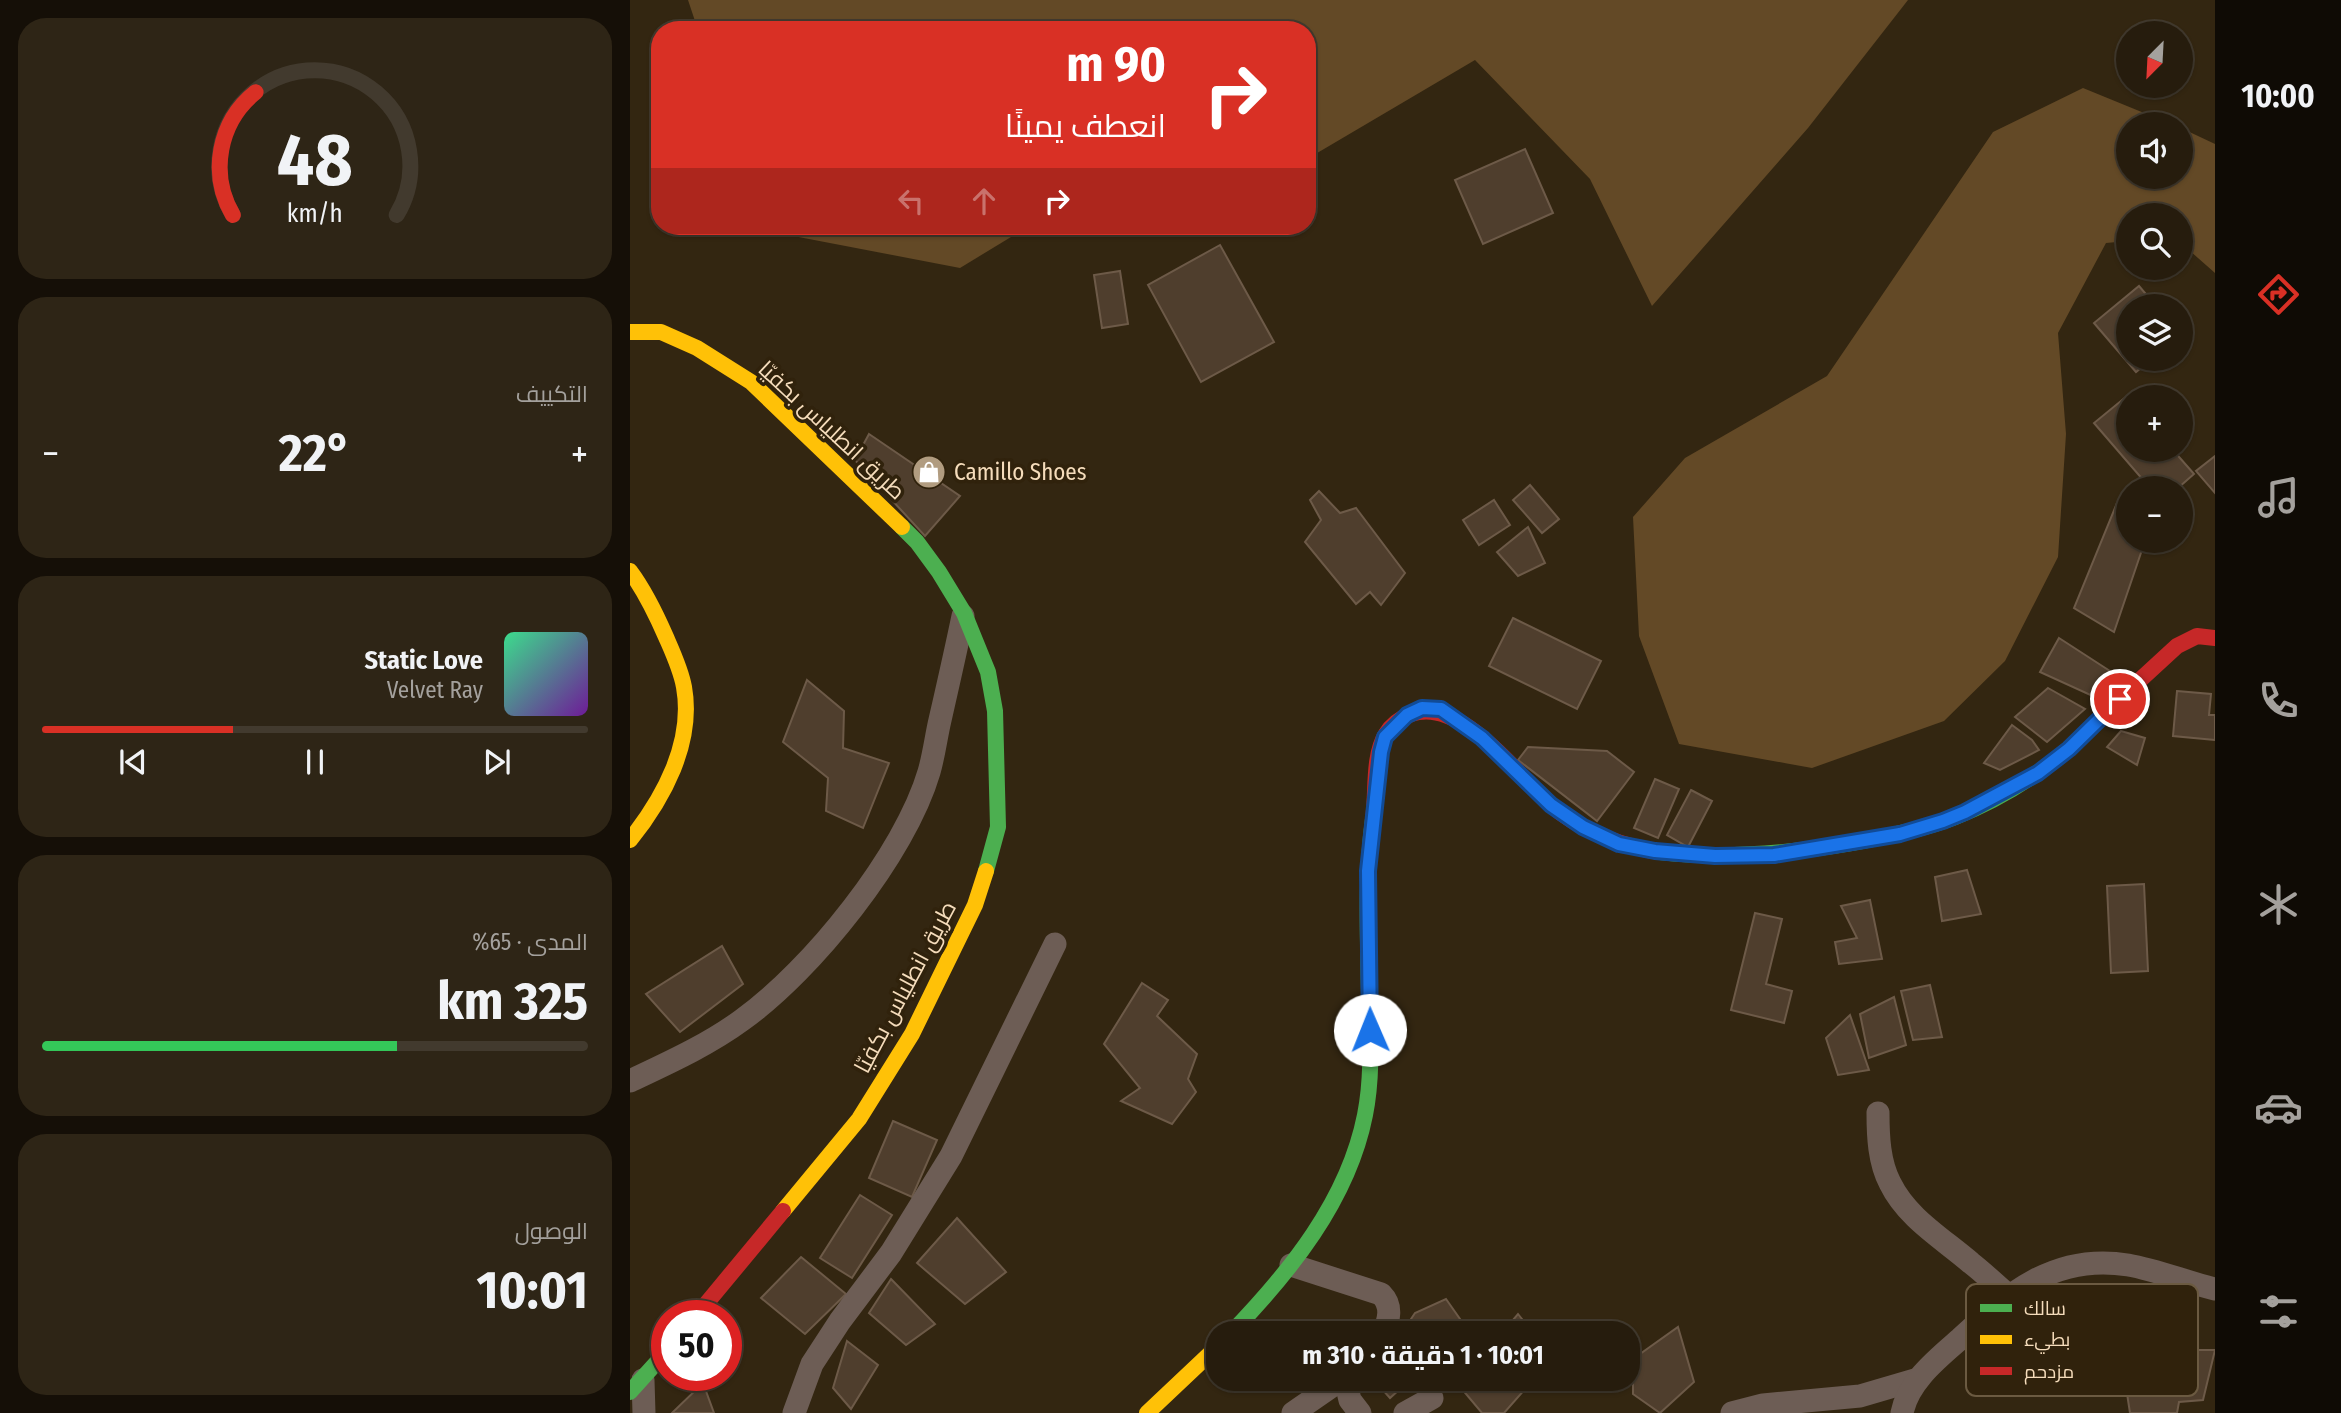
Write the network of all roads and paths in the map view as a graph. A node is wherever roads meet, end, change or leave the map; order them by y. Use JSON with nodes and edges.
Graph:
{"nodes":[{"id":1,"x":630,"y":332,"type":"edge"},
{"id":2,"x":630,"y":571,"type":"edge"},
{"id":3,"x":964,"y":612,"type":"junction"},
{"id":4,"x":2215,"y":638,"type":"edge"},
{"id":5,"x":630,"y":839,"type":"edge"},
{"id":6,"x":1055,"y":944,"type":"dead end"},
{"id":7,"x":630,"y":1081,"type":"edge"},
{"id":8,"x":1878,"y":1113,"type":"dead end"},
{"id":9,"x":1291,"y":1265,"type":"junction"},
{"id":10,"x":1995,"y":1284,"type":"edge"},
{"id":11,"x":2028,"y":1284,"type":"edge"},
{"id":12,"x":2197,"y":1284,"type":"edge"},
{"id":13,"x":2198,"y":1284,"type":"edge"},
{"id":14,"x":2215,"y":1289,"type":"edge"},
{"id":15,"x":709,"y":1300,"type":"edge"},
{"id":16,"x":1241,"y":1321,"type":"edge"},
{"id":17,"x":1387,"y":1321,"type":"edge"},
{"id":18,"x":1966,"y":1334,"type":"edge"},
{"id":19,"x":1206,"y":1357,"type":"edge"},
{"id":20,"x":651,"y":1370,"type":"edge"},
{"id":21,"x":1918,"y":1379,"type":"junction"},
{"id":22,"x":636,"y":1386,"type":"edge"},
{"id":23,"x":1326,"y":1391,"type":"edge"},
{"id":24,"x":1347,"y":1391,"type":"edge"},
{"id":25,"x":1432,"y":1398,"type":"dead end"},
{"id":26,"x":1355,"y":1411,"type":"edge"},
{"id":27,"x":644,"y":1413,"type":"edge"},
{"id":28,"x":794,"y":1413,"type":"edge"},
{"id":29,"x":1147,"y":1413,"type":"edge"},
{"id":30,"x":1293,"y":1413,"type":"edge"},
{"id":31,"x":1405,"y":1413,"type":"edge"},
{"id":32,"x":1732,"y":1413,"type":"edge"},
{"id":33,"x":1902,"y":1413,"type":"edge"}],
"edges":[{"from":1,"to":3,"type":"main road","name":"طريق انطلياس بكفيّا"},
{"from":2,"to":5,"type":"main road"},
{"from":3,"to":7,"type":"street"},
{"from":3,"to":15,"type":"main road","name":"طريق انطلياس بكفيّا"},
{"from":4,"to":9,"type":"main road"},
{"from":6,"to":28,"type":"street"},
{"from":8,"to":10,"type":"street"},
{"from":9,"to":16,"type":"main road"},
{"from":9,"to":17,"type":"street"},
{"from":11,"to":12,"type":"street"},
{"from":13,"to":14,"type":"street"},
{"from":18,"to":21,"type":"street"},
{"from":19,"to":29,"type":"main road"},
{"from":20,"to":22,"type":"main road"},
{"from":21,"to":32,"type":"street"},
{"from":21,"to":33,"type":"street"},
{"from":22,"to":27,"type":"street"},
{"from":23,"to":30,"type":"street"},
{"from":24,"to":26,"type":"street"},
{"from":25,"to":31,"type":"street"}]}
